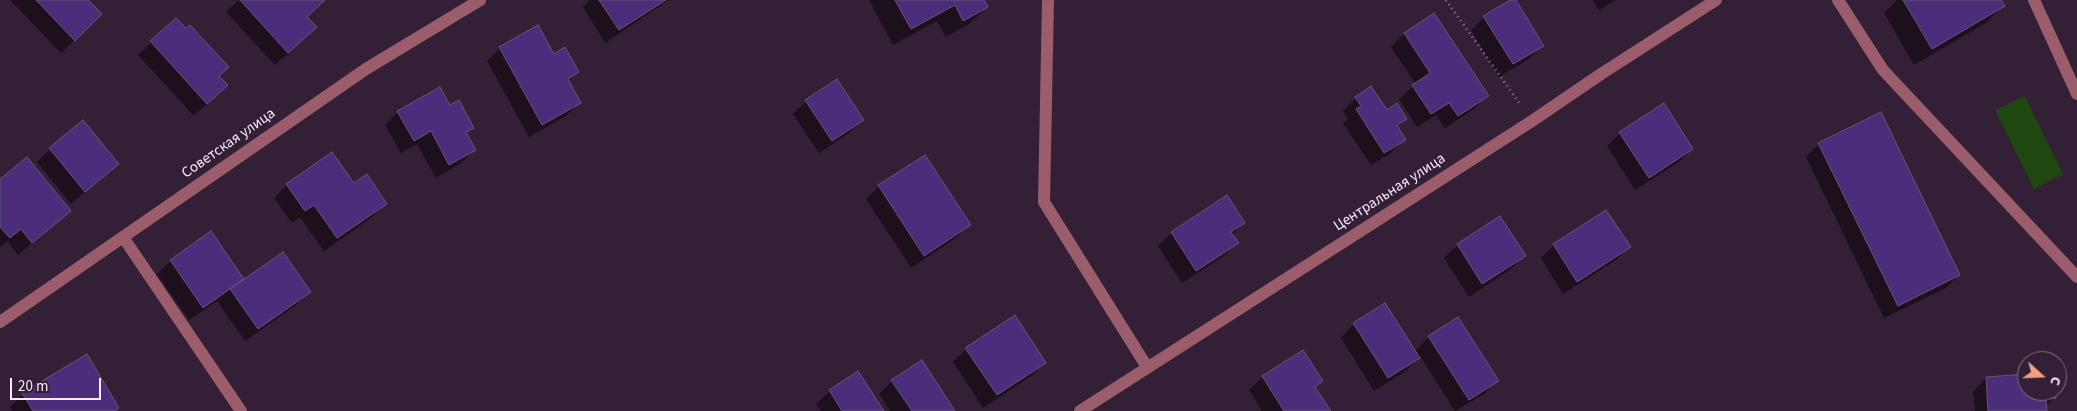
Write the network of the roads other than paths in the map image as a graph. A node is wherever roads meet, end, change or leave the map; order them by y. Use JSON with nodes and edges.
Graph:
{"nodes":[{"id":1,"x":480,"y":0,"type":"edge"},
{"id":2,"x":1048,"y":0,"type":"edge"},
{"id":3,"x":1716,"y":0,"type":"edge"},
{"id":4,"x":1838,"y":0,"type":"edge"},
{"id":5,"x":2034,"y":0,"type":"edge"},
{"id":6,"x":2077,"y":94,"type":"edge"},
{"id":7,"x":122,"y":237,"type":"junction"},
{"id":8,"x":2077,"y":277,"type":"edge"},
{"id":9,"x":0,"y":322,"type":"edge"},
{"id":10,"x":1147,"y":367,"type":"junction"},
{"id":11,"x":241,"y":411,"type":"edge"},
{"id":12,"x":1080,"y":411,"type":"edge"}],
"edges":[{"from":1,"to":7,"type":"street","name":"Советская улица"},
{"from":2,"to":10,"type":"street"},
{"from":3,"to":10,"type":"street","name":"Центральная улица"},
{"from":4,"to":8,"type":"street"},
{"from":5,"to":6,"type":"street"},
{"from":7,"to":9,"type":"street","name":"Советская улица"},
{"from":7,"to":11,"type":"street"},
{"from":10,"to":12,"type":"street","name":"Центральная улица"}]}
